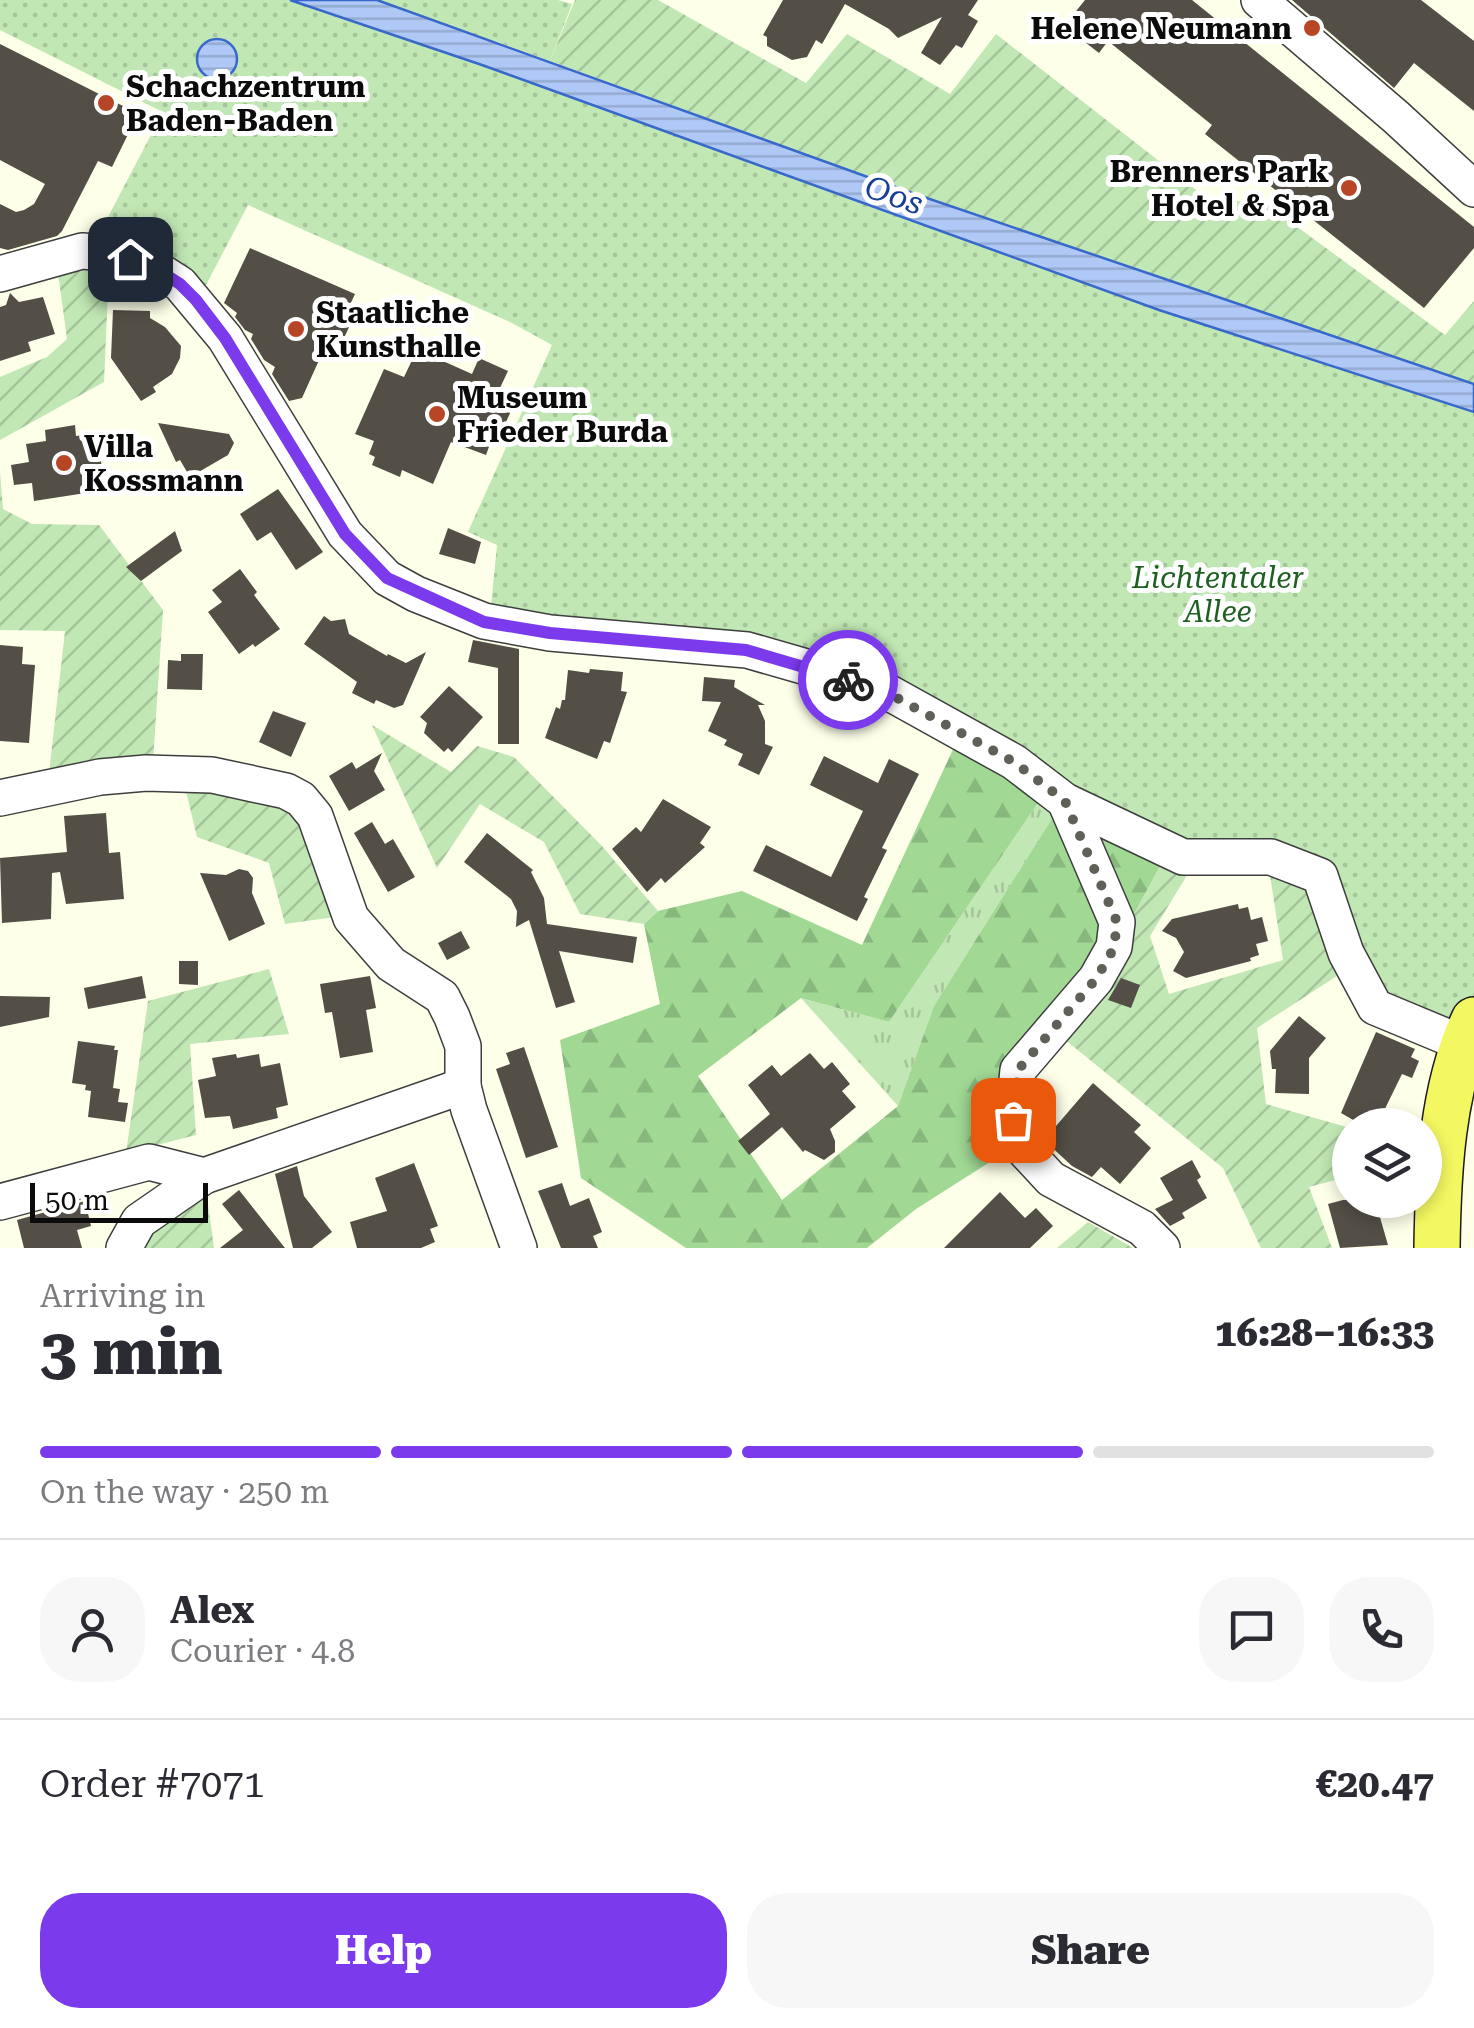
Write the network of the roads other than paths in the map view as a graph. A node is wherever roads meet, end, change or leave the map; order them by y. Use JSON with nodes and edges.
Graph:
{"nodes":[{"id":1,"x":1259,"y":0,"type":"edge"},
{"id":2,"x":1474,"y":189,"type":"edge"},
{"id":3,"x":0,"y":274,"type":"edge"},
{"id":4,"x":0,"y":798,"type":"edge"},
{"id":5,"x":1065,"y":801,"type":"junction"},
{"id":6,"x":1469,"y":1032,"type":"edge"},
{"id":7,"x":463,"y":1086,"type":"junction"},
{"id":8,"x":204,"y":1176,"type":"junction"},
{"id":9,"x":0,"y":1202,"type":"edge"},
{"id":10,"x":124,"y":1248,"type":"edge"},
{"id":11,"x":519,"y":1248,"type":"edge"},
{"id":12,"x":1162,"y":1248,"type":"edge"},
{"id":13,"x":1437,"y":1248,"type":"edge"}],
"edges":[{"from":1,"to":2,"type":"street"},
{"from":3,"to":5,"type":"street"},
{"from":4,"to":7,"type":"street"},
{"from":5,"to":6,"type":"street"},
{"from":5,"to":12,"type":"street"},
{"from":6,"to":13,"type":"main road"},
{"from":7,"to":8,"type":"street"},
{"from":7,"to":11,"type":"street"},
{"from":8,"to":9,"type":"street"},
{"from":8,"to":10,"type":"street"}]}
